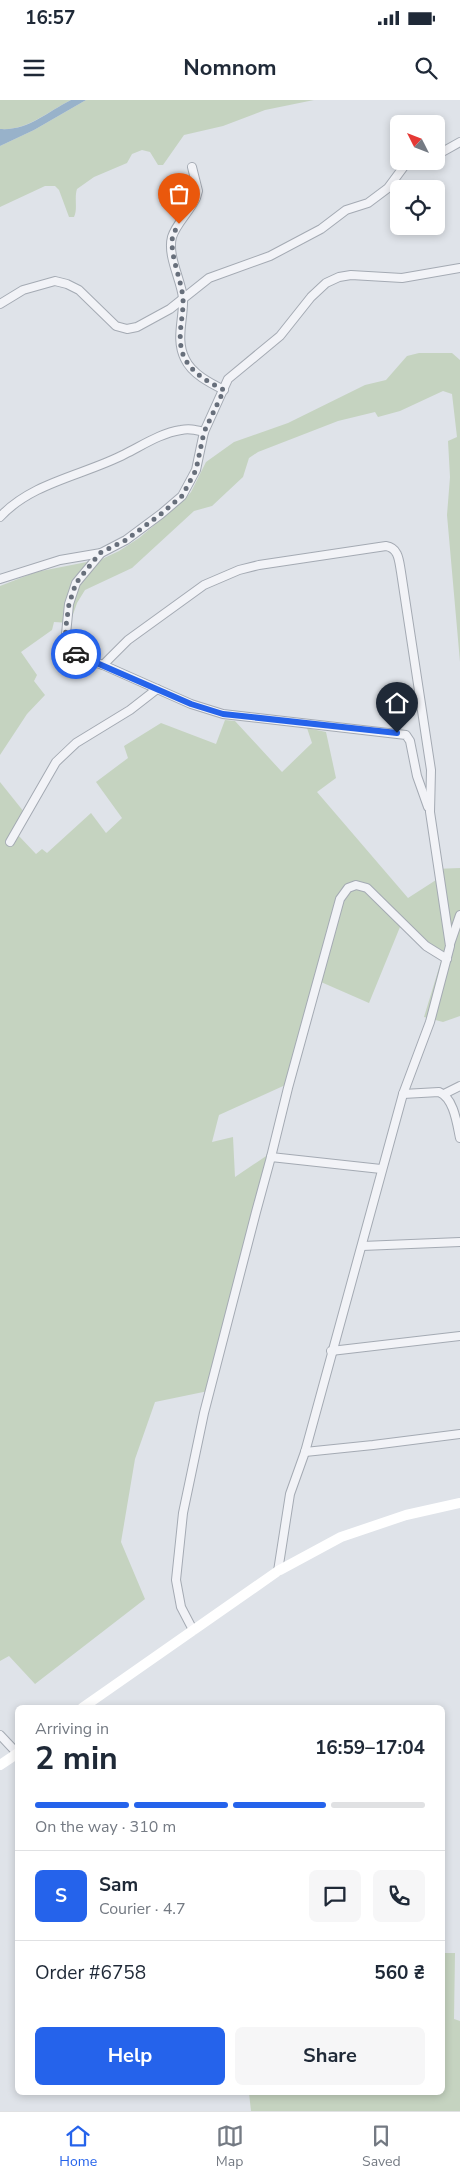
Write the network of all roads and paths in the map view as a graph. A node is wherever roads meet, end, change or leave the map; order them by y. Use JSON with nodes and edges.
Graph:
{"nodes":[{"id":1,"x":460,"y":142,"type":"edge"},
{"id":2,"x":445,"y":150,"type":"edge"},
{"id":3,"x":192,"y":167,"type":"dead end"},
{"id":4,"x":401,"y":170,"type":"edge"},
{"id":5,"x":460,"y":268,"type":"edge"},
{"id":6,"x":183,"y":299,"type":"junction"},
{"id":7,"x":0,"y":304,"type":"edge"},
{"id":8,"x":224,"y":390,"type":"junction"},
{"id":9,"x":204,"y":432,"type":"junction"},
{"id":10,"x":0,"y":517,"type":"edge"},
{"id":11,"x":100,"y":553,"type":"junction"},
{"id":12,"x":0,"y":579,"type":"edge"},
{"id":13,"x":103,"y":665,"type":"junction"},
{"id":14,"x":157,"y":689,"type":"junction"},
{"id":15,"x":430,"y":812,"type":"junction"},
{"id":16,"x":10,"y":842,"type":"dead end"},
{"id":17,"x":460,"y":915,"type":"edge"},
{"id":18,"x":450,"y":946,"type":"junction"},
{"id":19,"x":447,"y":959,"type":"junction"},
{"id":20,"x":460,"y":1086,"type":"edge"},
{"id":21,"x":403,"y":1094,"type":"junction"},
{"id":22,"x":444,"y":1094,"type":"junction"},
{"id":23,"x":460,"y":1138,"type":"edge"},
{"id":24,"x":271,"y":1157,"type":"junction"},
{"id":25,"x":381,"y":1169,"type":"junction"},
{"id":26,"x":460,"y":1242,"type":"edge"},
{"id":27,"x":362,"y":1246,"type":"junction"},
{"id":28,"x":460,"y":1336,"type":"edge"},
{"id":29,"x":331,"y":1351,"type":"junction"},
{"id":30,"x":460,"y":1434,"type":"edge"},
{"id":31,"x":304,"y":1452,"type":"junction"},
{"id":32,"x":460,"y":1503,"type":"edge"},
{"id":33,"x":278,"y":1571,"type":"junction"},
{"id":34,"x":193,"y":1630,"type":"junction"},
{"id":35,"x":86,"y":1705,"type":"edge"},
{"id":36,"x":0,"y":1735,"type":"edge"},
{"id":37,"x":15,"y":1751,"type":"edge"},
{"id":38,"x":15,"y":1754,"type":"edge"},
{"id":39,"x":0,"y":1765,"type":"edge"}],
"edges":[{"from":1,"to":2,"type":"street"},
{"from":3,"to":6,"type":"street"},
{"from":4,"to":6,"type":"street"},
{"from":5,"to":8,"type":"street"},
{"from":6,"to":7,"type":"street"},
{"from":6,"to":8,"type":"street"},
{"from":8,"to":9,"type":"street"},
{"from":9,"to":10,"type":"street"},
{"from":9,"to":11,"type":"street"},
{"from":11,"to":12,"type":"street"},
{"from":11,"to":13,"type":"street"},
{"from":13,"to":14,"type":"street"},
{"from":13,"to":15,"type":"street"},
{"from":14,"to":15,"type":"street"},
{"from":14,"to":16,"type":"street"},
{"from":15,"to":18,"type":"street"},
{"from":17,"to":18,"type":"street"},
{"from":18,"to":19,"type":"street"},
{"from":19,"to":21,"type":"street"},
{"from":19,"to":24,"type":"street"},
{"from":20,"to":22,"type":"street"},
{"from":21,"to":22,"type":"street"},
{"from":21,"to":25,"type":"street"},
{"from":22,"to":23,"type":"street"},
{"from":24,"to":25,"type":"street"},
{"from":24,"to":34,"type":"street"},
{"from":25,"to":27,"type":"street"},
{"from":26,"to":27,"type":"street"},
{"from":27,"to":29,"type":"street"},
{"from":28,"to":29,"type":"street"},
{"from":29,"to":31,"type":"street"},
{"from":30,"to":31,"type":"street"},
{"from":31,"to":33,"type":"street"},
{"from":32,"to":33,"type":"main road"},
{"from":33,"to":34,"type":"main road"},
{"from":34,"to":35,"type":"main road"},
{"from":36,"to":37,"type":"street"},
{"from":38,"to":39,"type":"main road"}]}
